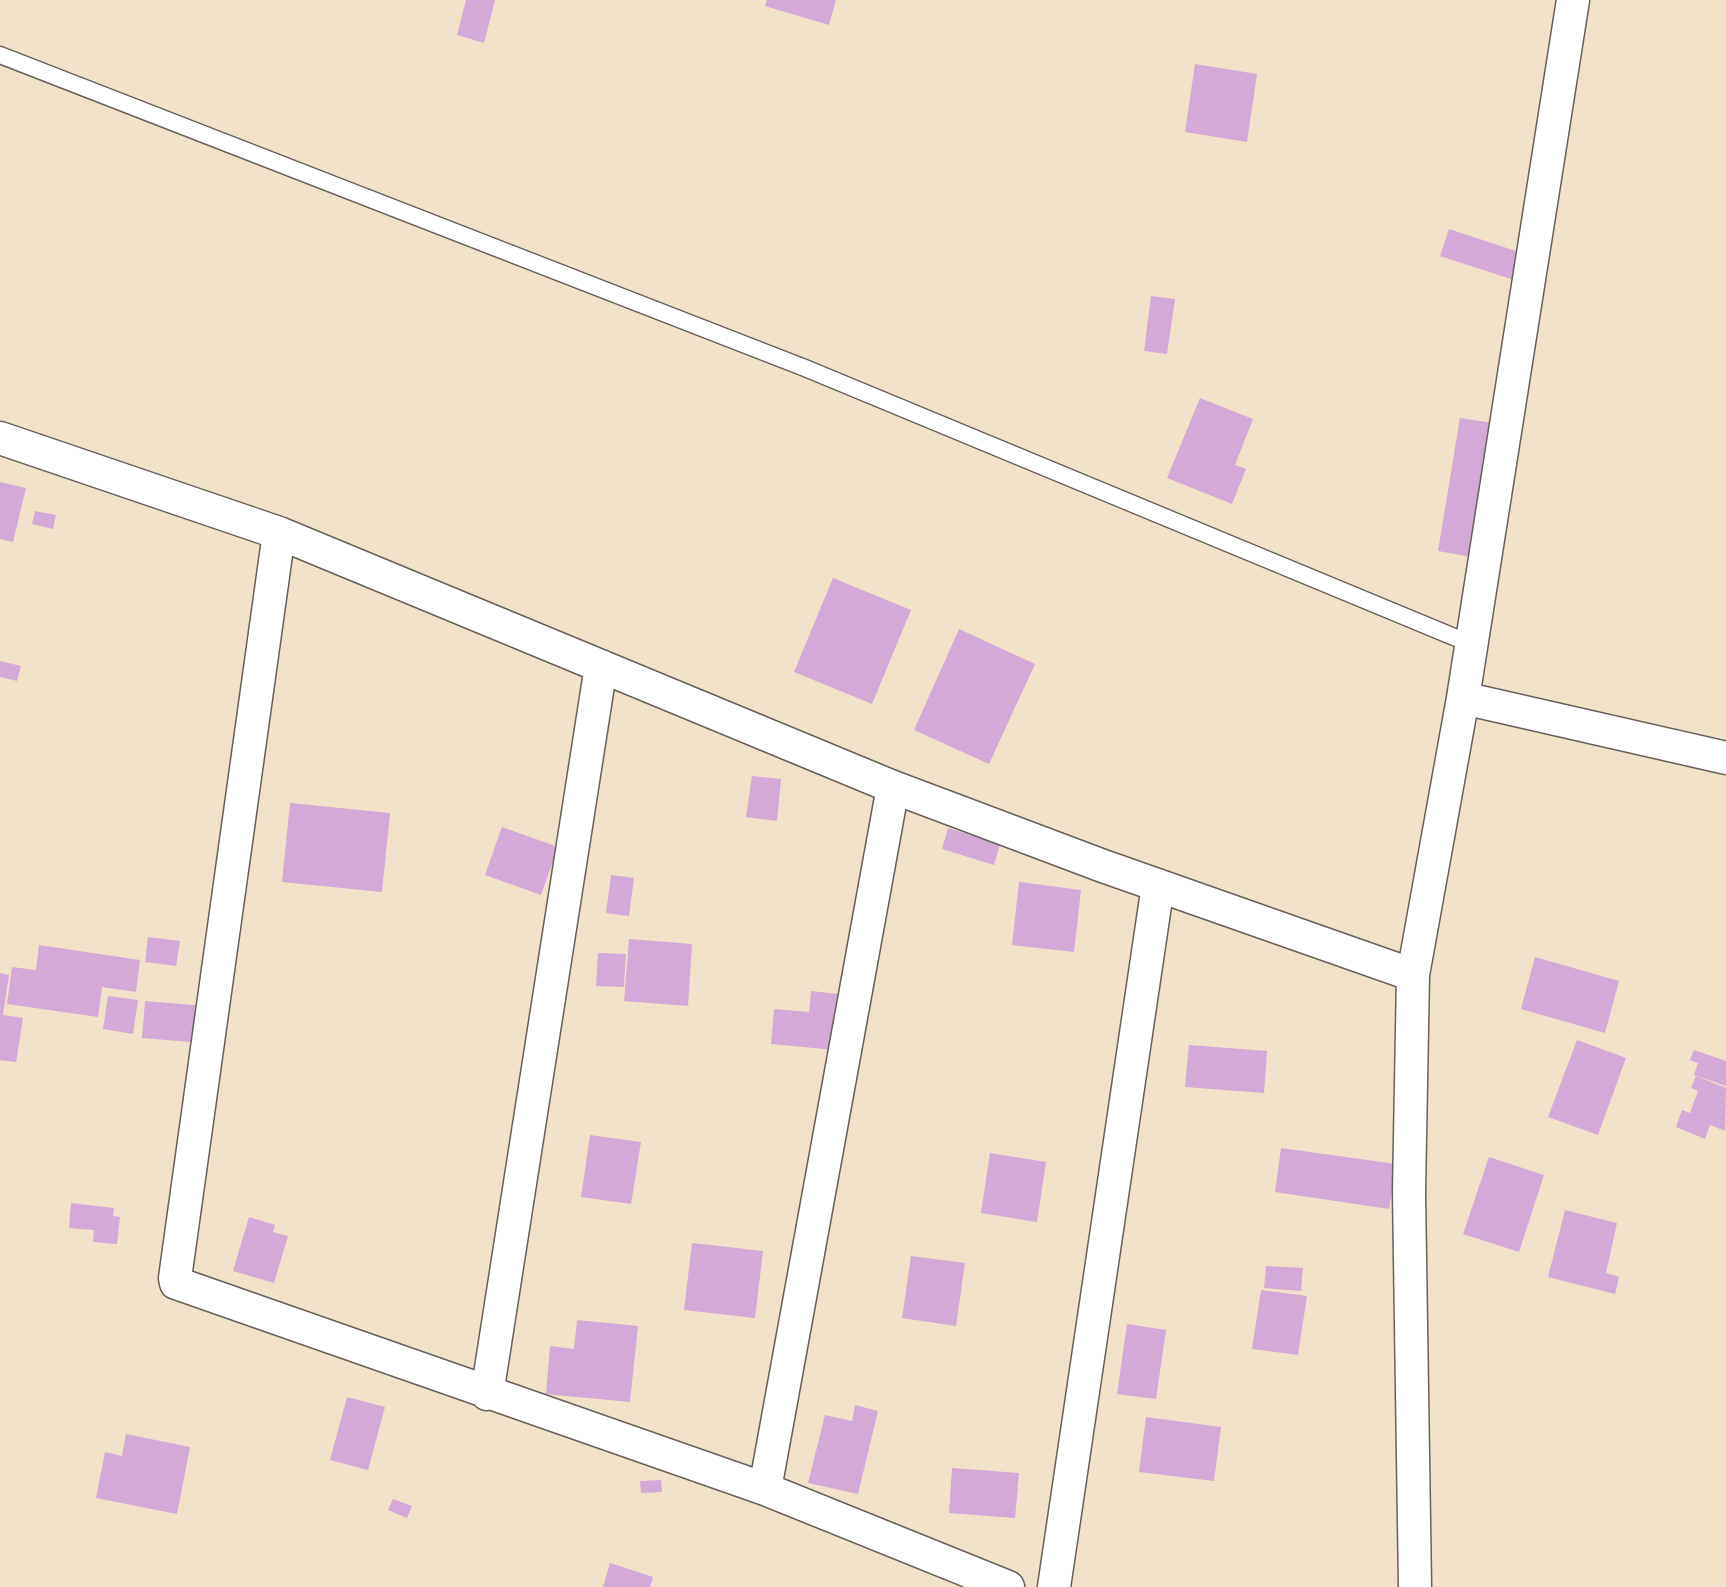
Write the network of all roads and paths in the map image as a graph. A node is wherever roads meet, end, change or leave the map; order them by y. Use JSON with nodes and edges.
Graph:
{"nodes":[{"id":1,"x":1573,"y":0,"type":"edge"},
{"id":2,"x":0,"y":55,"type":"edge"},
{"id":3,"x":0,"y":438,"type":"edge"},
{"id":4,"x":279,"y":533,"type":"junction"},
{"id":5,"x":1471,"y":644,"type":"junction"},
{"id":6,"x":601,"y":666,"type":"junction"},
{"id":7,"x":1463,"y":698,"type":"junction"},
{"id":8,"x":1726,"y":758,"type":"edge"},
{"id":9,"x":893,"y":787,"type":"junction"},
{"id":10,"x":1158,"y":885,"type":"junction"},
{"id":11,"x":1413,"y":975,"type":"junction"},
{"id":12,"x":487,"y":1394,"type":"junction"},
{"id":13,"x":765,"y":1489,"type":"junction"},
{"id":14,"x":1008,"y":1587,"type":"edge"},
{"id":15,"x":1054,"y":1587,"type":"edge"},
{"id":16,"x":1415,"y":1587,"type":"edge"}],
"edges":[{"from":1,"to":5,"type":"street"},
{"from":2,"to":5,"type":"lane"},
{"from":3,"to":4,"type":"street"},
{"from":4,"to":6,"type":"street"},
{"from":4,"to":12,"type":"street"},
{"from":5,"to":7,"type":"street"},
{"from":6,"to":9,"type":"street"},
{"from":6,"to":12,"type":"street"},
{"from":7,"to":8,"type":"street"},
{"from":7,"to":11,"type":"street"},
{"from":9,"to":10,"type":"street"},
{"from":9,"to":13,"type":"street"},
{"from":10,"to":11,"type":"street"},
{"from":10,"to":15,"type":"street"},
{"from":11,"to":16,"type":"street"},
{"from":12,"to":13,"type":"street"},
{"from":13,"to":14,"type":"street"}]}
